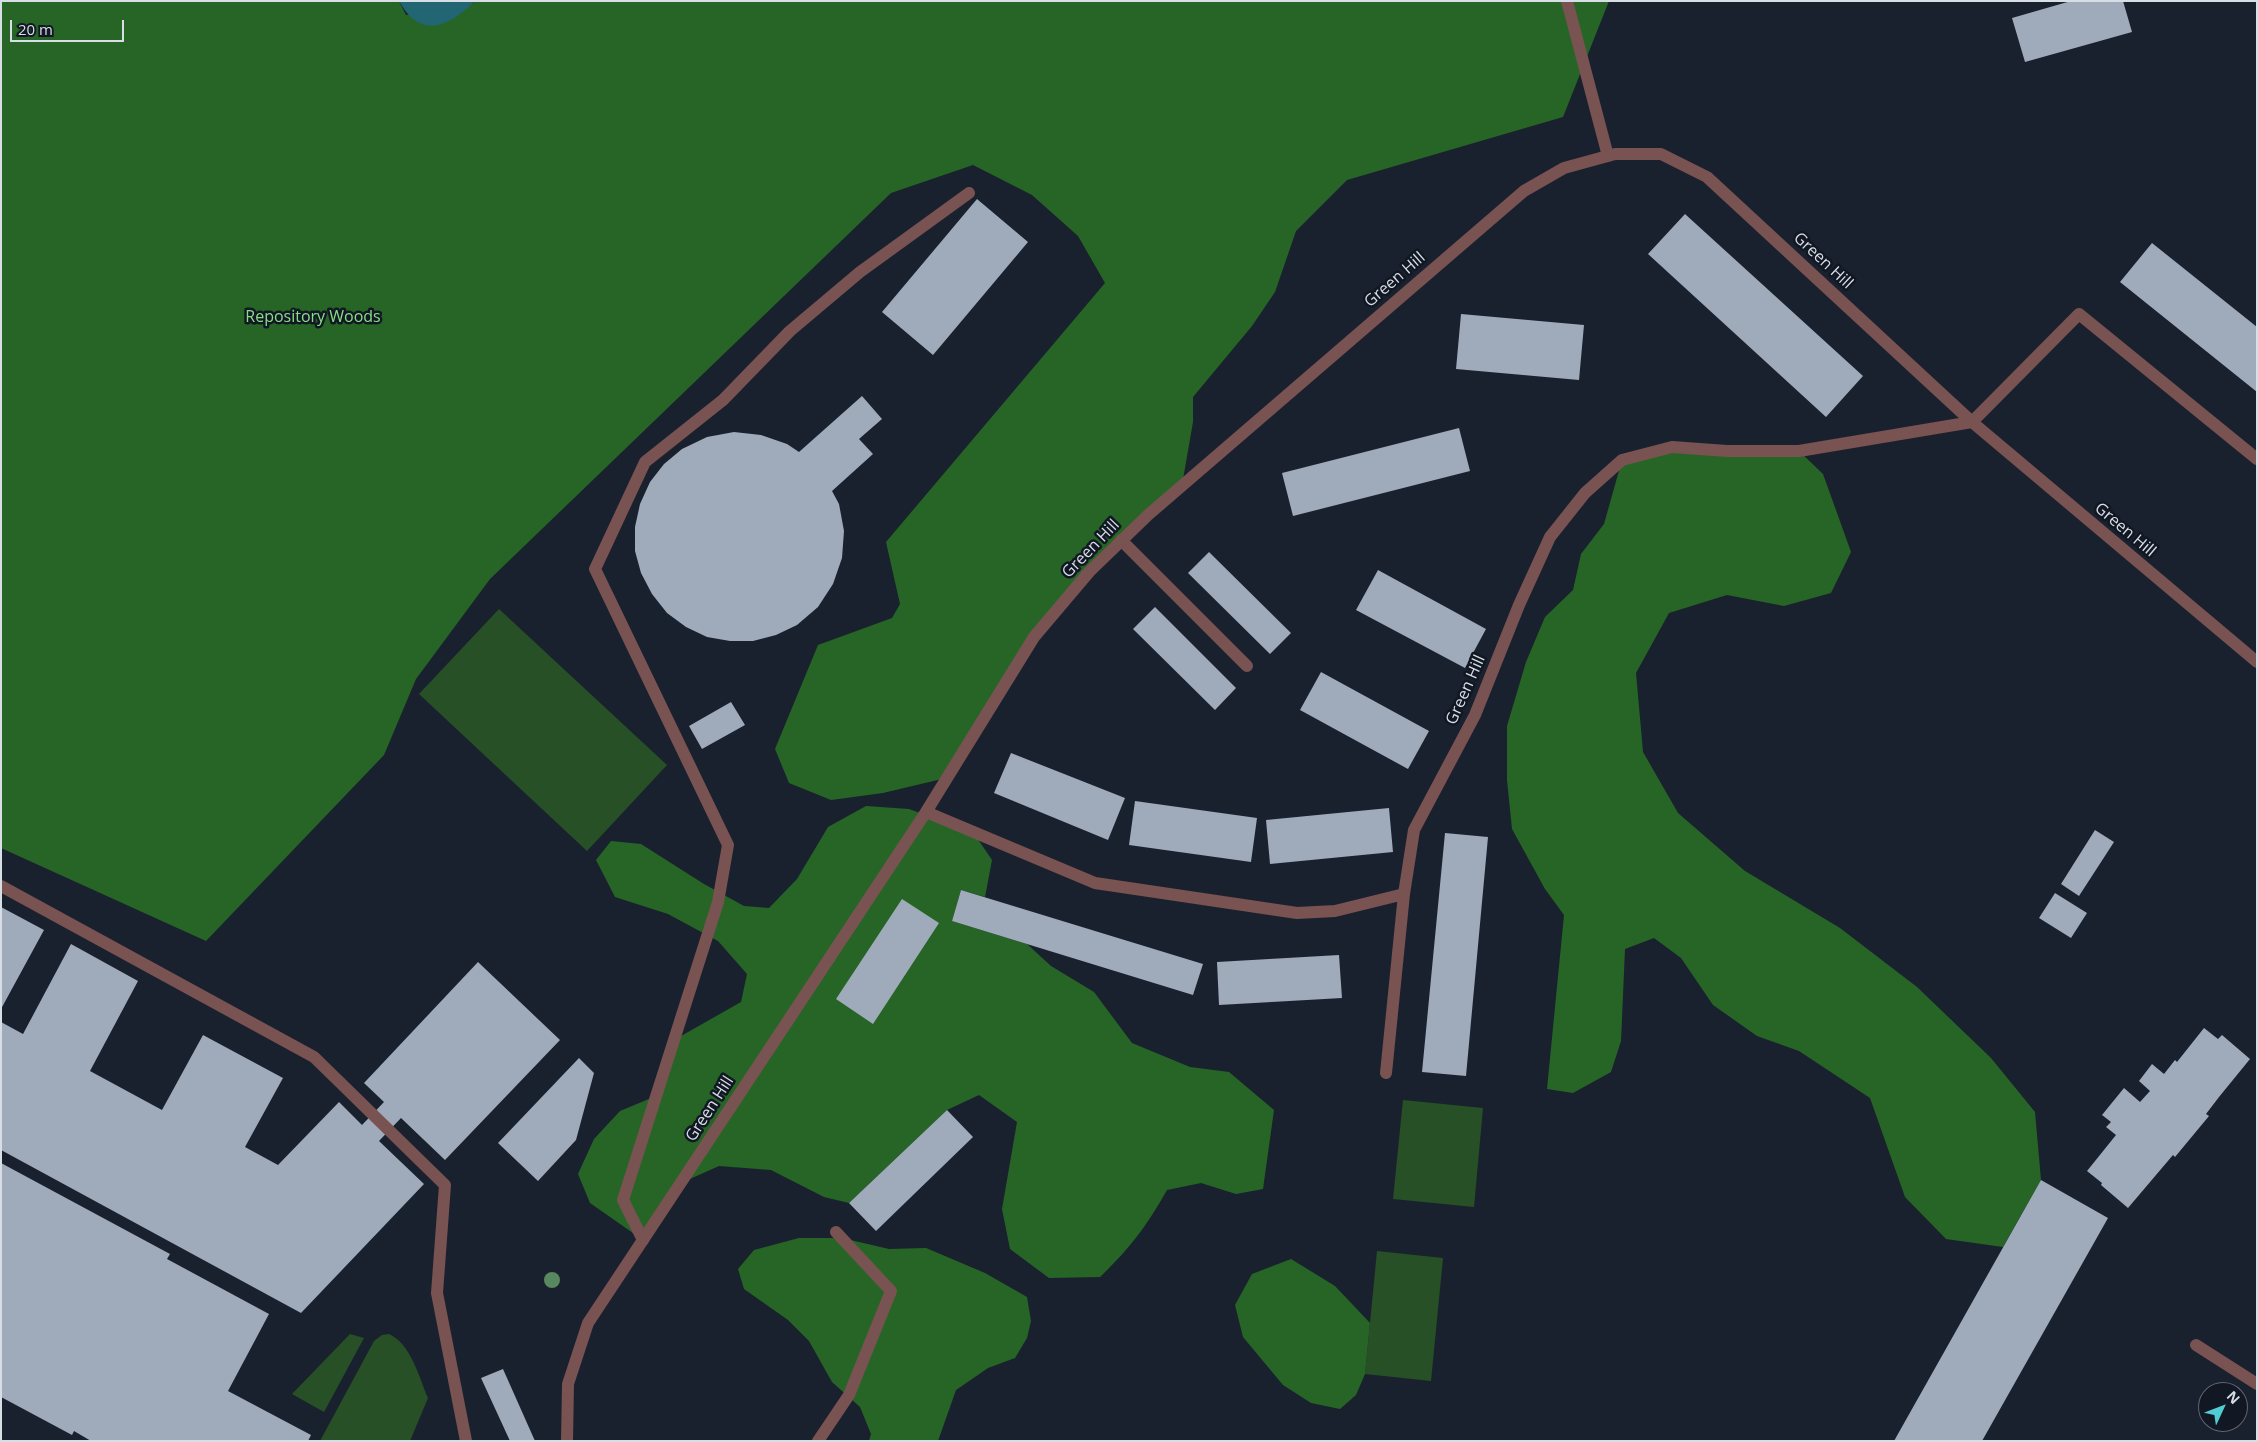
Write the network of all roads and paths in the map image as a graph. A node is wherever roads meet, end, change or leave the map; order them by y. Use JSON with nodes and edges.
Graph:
{"nodes":[{"id":1,"x":1567,"y":1,"type":"edge"},
{"id":2,"x":1608,"y":156,"type":"junction"},
{"id":3,"x":969,"y":193,"type":"dead end"},
{"id":4,"x":1972,"y":422,"type":"junction"},
{"id":5,"x":2257,"y":459,"type":"edge"},
{"id":6,"x":1120,"y":540,"type":"junction"},
{"id":7,"x":2257,"y":662,"type":"edge"},
{"id":8,"x":1247,"y":666,"type":"dead end"},
{"id":9,"x":926,"y":812,"type":"junction"},
{"id":10,"x":1,"y":886,"type":"edge"},
{"id":11,"x":1404,"y":894,"type":"junction"},
{"id":12,"x":1386,"y":1072,"type":"dead end"},
{"id":13,"x":836,"y":1232,"type":"dead end"},
{"id":14,"x":643,"y":1240,"type":"junction"},
{"id":15,"x":2196,"y":1346,"type":"dead end"},
{"id":16,"x":2257,"y":1384,"type":"edge"},
{"id":17,"x":466,"y":1441,"type":"edge"},
{"id":18,"x":567,"y":1441,"type":"edge"},
{"id":19,"x":818,"y":1441,"type":"edge"}],
"edges":[{"from":1,"to":2,"type":"street"},
{"from":2,"to":4,"type":"street","name":"Green Hill"},
{"from":2,"to":6,"type":"street","name":"Green Hill"},
{"from":3,"to":14,"type":"street"},
{"from":4,"to":5,"type":"street"},
{"from":4,"to":7,"type":"street","name":"Green Hill"},
{"from":4,"to":11,"type":"street","name":"Green Hill"},
{"from":6,"to":8,"type":"street"},
{"from":6,"to":9,"type":"street","name":"Green Hill"},
{"from":9,"to":11,"type":"street"},
{"from":9,"to":14,"type":"street","name":"Green Hill"},
{"from":10,"to":17,"type":"street"},
{"from":11,"to":12,"type":"street","name":"Green Hill"},
{"from":13,"to":19,"type":"street"},
{"from":14,"to":18,"type":"street","name":"Green Hill"},
{"from":15,"to":16,"type":"street"}]}
